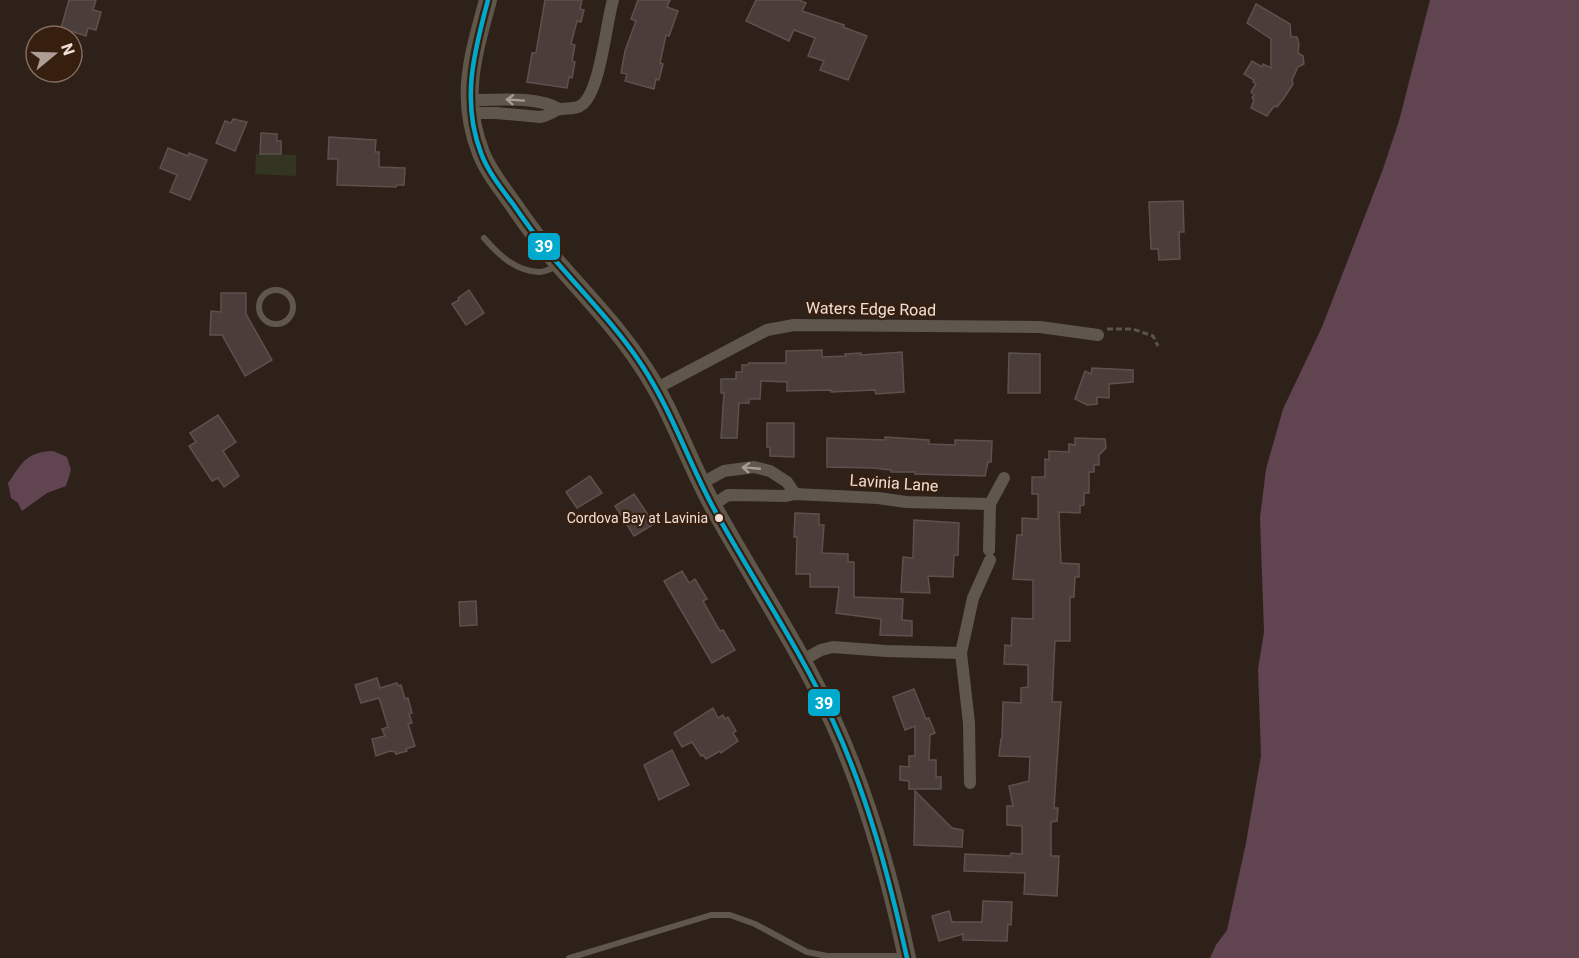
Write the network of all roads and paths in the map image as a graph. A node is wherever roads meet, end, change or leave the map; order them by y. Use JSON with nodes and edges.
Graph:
{"nodes":[{"id":1,"x":488,"y":0,"type":"edge"},
{"id":2,"x":613,"y":0,"type":"edge"},
{"id":3,"x":470,"y":107,"type":"junction"},
{"id":4,"x":484,"y":238,"type":"dead end"},
{"id":5,"x":560,"y":266,"type":"junction"},
{"id":6,"x":293,"y":302,"type":"joint"},
{"id":7,"x":1098,"y":335,"type":"joint"},
{"id":8,"x":1158,"y":346,"type":"dead end"},
{"id":9,"x":657,"y":388,"type":"junction"},
{"id":10,"x":1004,"y":478,"type":"dead end"},
{"id":11,"x":702,"y":483,"type":"junction"},
{"id":12,"x":795,"y":494,"type":"junction"},
{"id":13,"x":990,"y":504,"type":"junction"},
{"id":14,"x":712,"y":505,"type":"junction"},
{"id":15,"x":962,"y":653,"type":"junction"},
{"id":16,"x":803,"y":660,"type":"junction"},
{"id":17,"x":970,"y":783,"type":"dead end"},
{"id":18,"x":907,"y":957,"type":"edge"},
{"id":19,"x":569,"y":958,"type":"edge"}],
"edges":[{"from":1,"to":3,"type":"main road"},
{"from":2,"to":3,"type":"street"},
{"from":3,"to":5,"type":"main road"},
{"from":4,"to":5,"type":"lane"},
{"from":5,"to":9,"type":"main road"},
{"from":6,"to":6,"type":"lane"},
{"from":7,"to":8,"type":"path"},
{"from":7,"to":9,"type":"street","name":"Waters Edge Road"},
{"from":9,"to":11,"type":"main road"},
{"from":10,"to":13,"type":"street"},
{"from":12,"to":11,"type":"street","one_way":true},
{"from":11,"to":14,"type":"main road"},
{"from":12,"to":13,"type":"street","name":"Lavinia Lane"},
{"from":12,"to":14,"type":"street","name":"Lavinia Lane"},
{"from":13,"to":15,"type":"street"},
{"from":14,"to":16,"type":"main road"},
{"from":15,"to":16,"type":"street"},
{"from":15,"to":17,"type":"street"},
{"from":16,"to":18,"type":"main road"},
{"from":18,"to":19,"type":"lane"}]}
